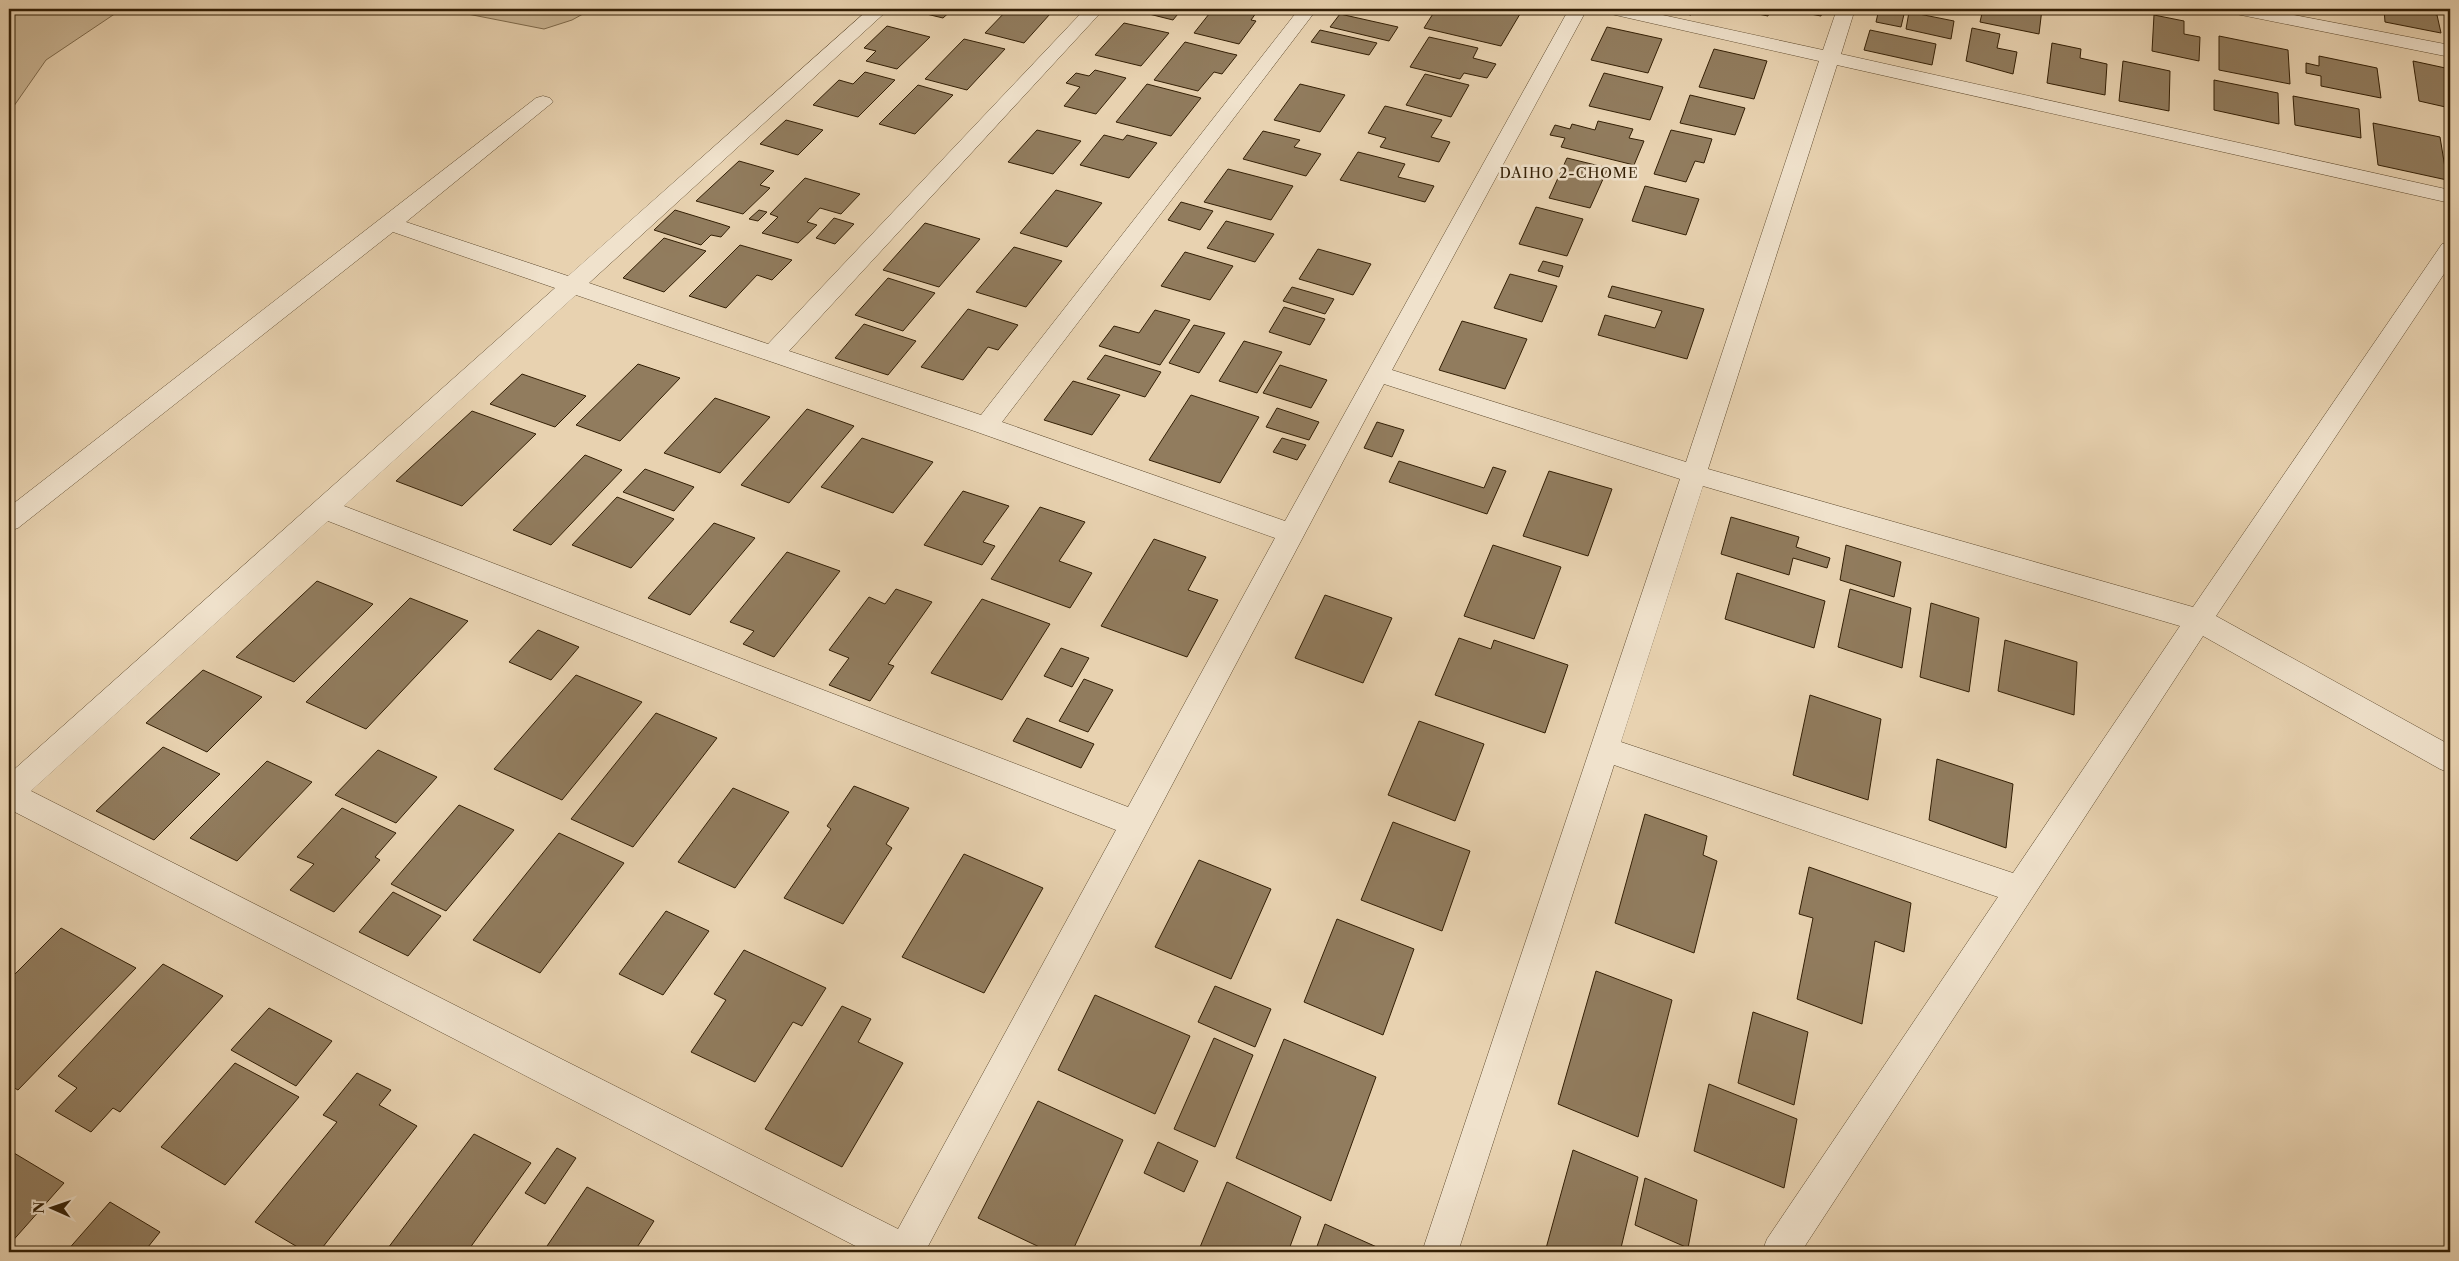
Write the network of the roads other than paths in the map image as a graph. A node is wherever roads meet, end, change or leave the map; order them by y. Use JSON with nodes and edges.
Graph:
{"nodes":[{"id":1,"x":880,"y":9,"type":"edge"},
{"id":2,"x":1095,"y":9,"type":"edge"},
{"id":3,"x":1308,"y":9,"type":"edge"},
{"id":4,"x":1578,"y":9,"type":"edge"},
{"id":5,"x":1611,"y":9,"type":"edge"},
{"id":6,"x":1846,"y":9,"type":"edge"},
{"id":7,"x":2236,"y":9,"type":"edge"},
{"id":8,"x":2450,"y":51,"type":"edge"},
{"id":9,"x":1829,"y":57,"type":"junction"},
{"id":10,"x":543,"y":102,"type":"dead end"},
{"id":11,"x":2450,"y":196,"type":"edge"},
{"id":12,"x":390,"y":224,"type":"junction"},
{"id":13,"x":2450,"y":249,"type":"edge"},
{"id":14,"x":574,"y":286,"type":"junction"},
{"id":15,"x":772,"y":354,"type":"junction"},
{"id":16,"x":1379,"y":374,"type":"junction"},
{"id":17,"x":986,"y":426,"type":"junction"},
{"id":18,"x":1694,"y":474,"type":"junction"},
{"id":19,"x":325,"y":509,"type":"junction"},
{"id":20,"x":9,"y":521,"type":"edge"},
{"id":21,"x":1292,"y":533,"type":"junction"},
{"id":22,"x":2199,"y":620,"type":"junction"},
{"id":23,"x":1604,"y":749,"type":"junction"},
{"id":24,"x":2450,"y":760,"type":"edge"},
{"id":25,"x":9,"y":793,"type":"edge"},
{"id":26,"x":1136,"y":824,"type":"junction"},
{"id":27,"x":2020,"y":890,"type":"junction"},
{"id":28,"x":905,"y":1252,"type":"edge"},
{"id":29,"x":1440,"y":1252,"type":"edge"},
{"id":30,"x":1780,"y":1252,"type":"edge"}],
"edges":[{"from":1,"to":14,"type":"street"},
{"from":2,"to":15,"type":"street"},
{"from":3,"to":17,"type":"street"},
{"from":4,"to":16,"type":"street"},
{"from":5,"to":9,"type":"street"},
{"from":6,"to":9,"type":"street"},
{"from":7,"to":8,"type":"street"},
{"from":9,"to":11,"type":"street"},
{"from":9,"to":18,"type":"street"},
{"from":10,"to":12,"type":"street"},
{"from":12,"to":14,"type":"street"},
{"from":12,"to":20,"type":"street"},
{"from":13,"to":22,"type":"street"},
{"from":14,"to":15,"type":"street"},
{"from":14,"to":19,"type":"street"},
{"from":15,"to":17,"type":"street"},
{"from":16,"to":18,"type":"street"},
{"from":16,"to":21,"type":"street"},
{"from":17,"to":21,"type":"street"},
{"from":18,"to":22,"type":"street"},
{"from":18,"to":23,"type":"street"},
{"from":19,"to":25,"type":"street"},
{"from":19,"to":26,"type":"street"},
{"from":21,"to":26,"type":"street"},
{"from":22,"to":24,"type":"street"},
{"from":22,"to":27,"type":"street"},
{"from":23,"to":27,"type":"street"},
{"from":23,"to":29,"type":"street"},
{"from":25,"to":28,"type":"street"},
{"from":26,"to":28,"type":"street"},
{"from":27,"to":30,"type":"street"}]}
